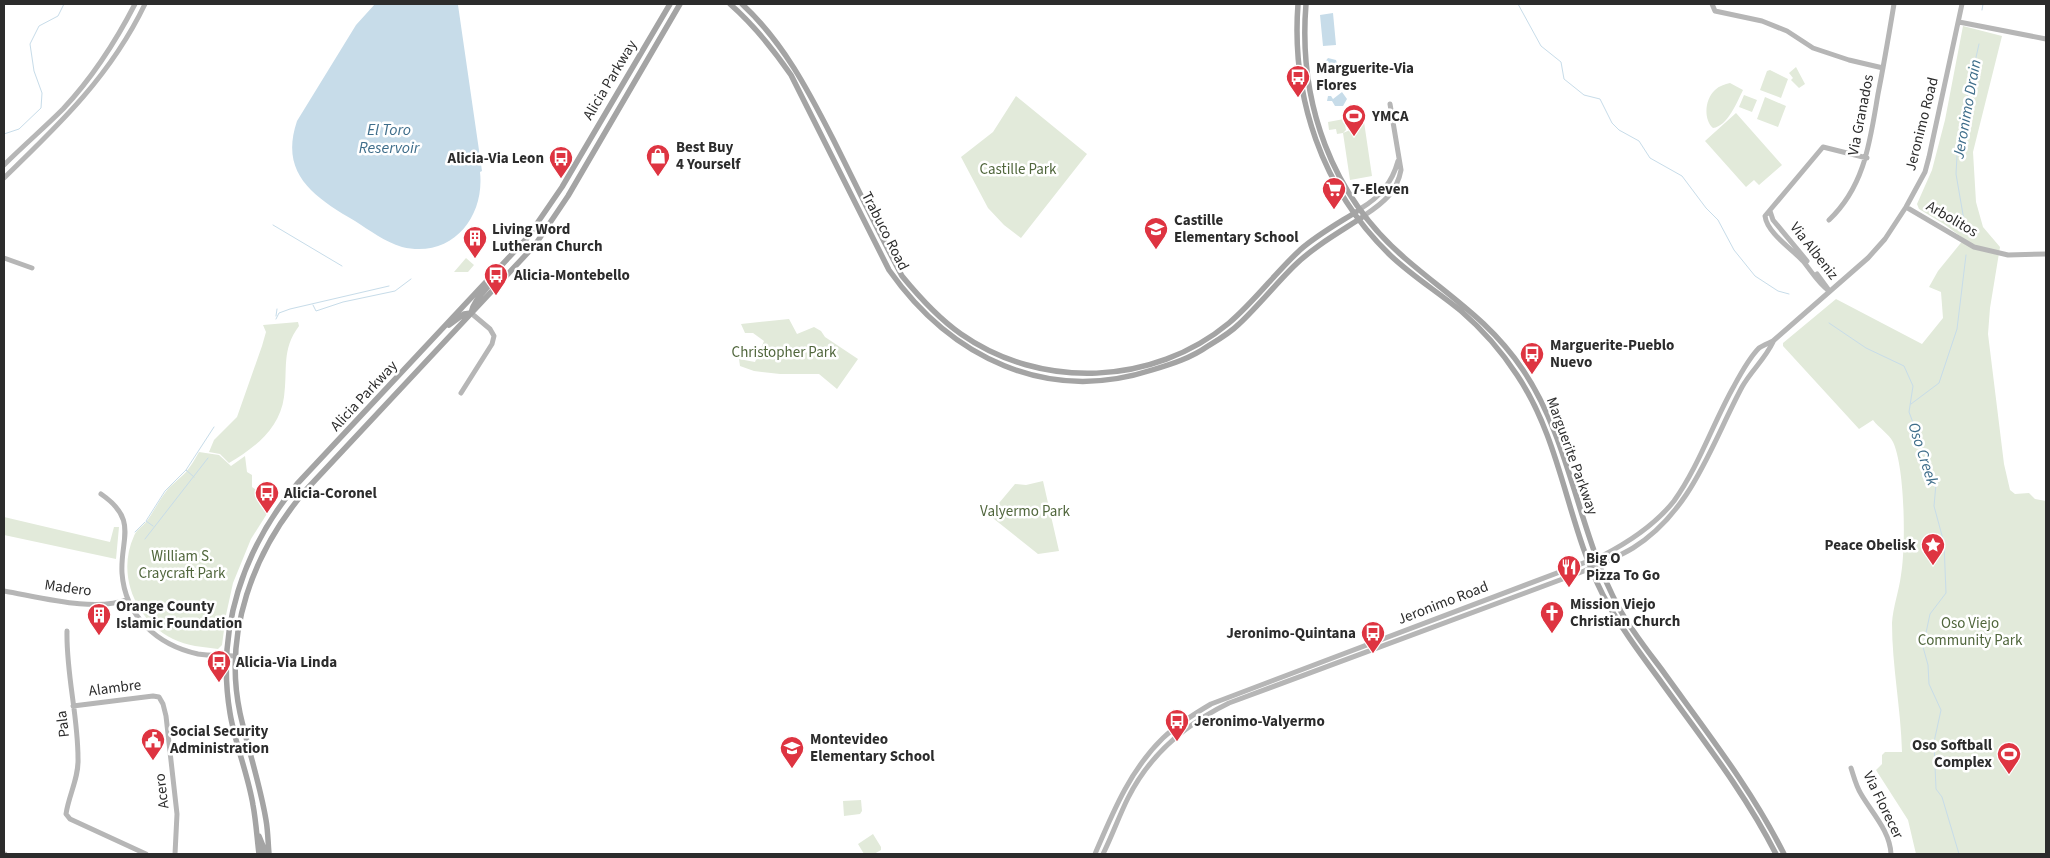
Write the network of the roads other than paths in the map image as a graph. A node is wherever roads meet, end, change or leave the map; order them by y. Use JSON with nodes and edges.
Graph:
{"nodes":[{"id":1,"x":135,"y":4,"type":"edge"},
{"id":2,"x":145,"y":4,"type":"edge"},
{"id":3,"x":670,"y":4,"type":"edge"},
{"id":4,"x":680,"y":4,"type":"edge"},
{"id":5,"x":730,"y":4,"type":"edge"},
{"id":6,"x":742,"y":4,"type":"edge"},
{"id":7,"x":1298,"y":4,"type":"edge"},
{"id":8,"x":1306,"y":4,"type":"edge"},
{"id":9,"x":1712,"y":4,"type":"edge"},
{"id":10,"x":1894,"y":4,"type":"edge"},
{"id":11,"x":1962,"y":4,"type":"edge"},
{"id":12,"x":1959,"y":22,"type":"junction"},
{"id":13,"x":2046,"y":39,"type":"edge"},
{"id":14,"x":1883,"y":68,"type":"junction"},
{"id":15,"x":1390,"y":104,"type":"dead end"},
{"id":16,"x":1398,"y":158,"type":"junction"},
{"id":17,"x":1867,"y":158,"type":"junction"},
{"id":18,"x":578,"y":160,"type":"junction"},
{"id":19,"x":587,"y":164,"type":"junction"},
{"id":20,"x":4,"y":165,"type":"edge"},
{"id":21,"x":4,"y":178,"type":"edge"},
{"id":22,"x":1906,"y":207,"type":"junction"},
{"id":23,"x":1360,"y":209,"type":"junction"},
{"id":24,"x":1770,"y":211,"type":"junction"},
{"id":25,"x":1354,"y":213,"type":"junction"},
{"id":26,"x":1365,"y":215,"type":"junction"},
{"id":27,"x":1359,"y":219,"type":"junction"},
{"id":28,"x":1829,"y":220,"type":"dead end"},
{"id":29,"x":1783,"y":231,"type":"junction"},
{"id":30,"x":1777,"y":236,"type":"junction"},
{"id":31,"x":2046,"y":254,"type":"edge"},
{"id":32,"x":4,"y":258,"type":"edge"},
{"id":33,"x":1292,"y":264,"type":"junction"},
{"id":34,"x":32,"y":268,"type":"dead end"},
{"id":35,"x":496,"y":272,"type":"junction"},
{"id":36,"x":1829,"y":292,"type":"junction"},
{"id":37,"x":472,"y":313,"type":"junction"},
{"id":38,"x":1479,"y":318,"type":"junction"},
{"id":39,"x":1474,"y":324,"type":"junction"},
{"id":40,"x":443,"y":329,"type":"junction"},
{"id":41,"x":1773,"y":341,"type":"junction"},
{"id":42,"x":461,"y":392,"type":"dead end"},
{"id":43,"x":101,"y":494,"type":"dead end"},
{"id":44,"x":283,"y":502,"type":"junction"},
{"id":45,"x":291,"y":508,"type":"junction"},
{"id":46,"x":1597,"y":562,"type":"junction"},
{"id":47,"x":1590,"y":564,"type":"junction"},
{"id":48,"x":4,"y":591,"type":"edge"},
{"id":49,"x":128,"y":599,"type":"junction"},
{"id":50,"x":68,"y":631,"type":"dead end"},
{"id":51,"x":227,"y":656,"type":"junction"},
{"id":52,"x":236,"y":656,"type":"junction"},
{"id":53,"x":159,"y":697,"type":"joint"},
{"id":54,"x":73,"y":706,"type":"junction"},
{"id":55,"x":1851,"y":768,"type":"dead end"},
{"id":56,"x":256,"y":832,"type":"junction"},
{"id":57,"x":146,"y":854,"type":"edge"},
{"id":58,"x":175,"y":854,"type":"edge"},
{"id":59,"x":259,"y":854,"type":"edge"},
{"id":60,"x":264,"y":854,"type":"edge"},
{"id":61,"x":269,"y":854,"type":"edge"},
{"id":62,"x":1095,"y":854,"type":"edge"},
{"id":63,"x":1103,"y":854,"type":"edge"},
{"id":64,"x":1776,"y":854,"type":"edge"},
{"id":65,"x":1784,"y":854,"type":"edge"},
{"id":66,"x":1891,"y":854,"type":"edge"}],
"edges":[{"from":1,"to":20,"type":"main road"},
{"from":2,"to":21,"type":"main road"},
{"from":3,"to":18,"type":"main road","name":"Alicia Parkway"},
{"from":4,"to":19,"type":"main road","name":"Alicia Parkway"},
{"from":5,"to":33,"type":"main road","name":"Trabuco Road"},
{"from":6,"to":33,"type":"main road","name":"Trabuco Road"},
{"from":7,"to":25,"type":"main road","name":"Marguerite Parkway"},
{"from":8,"to":23,"type":"main road","name":"Marguerite Parkway"},
{"from":9,"to":14,"type":"main road"},
{"from":10,"to":14,"type":"main road","name":"Via Granados"},
{"from":11,"to":12,"type":"main road","name":"Jeronimo Road"},
{"from":12,"to":13,"type":"main road"},
{"from":12,"to":22,"type":"main road","name":"Jeronimo Road"},
{"from":14,"to":17,"type":"main road","name":"Via Granados"},
{"from":15,"to":16,"type":"main road"},
{"from":16,"to":23,"type":"main road"},
{"from":16,"to":26,"type":"main road"},
{"from":17,"to":24,"type":"main road"},
{"from":17,"to":28,"type":"main road","name":"Via Granados"},
{"from":18,"to":19,"type":"main road"},
{"from":18,"to":35,"type":"main road","name":"Alicia Parkway"},
{"from":19,"to":37,"type":"main road","name":"Alicia Parkway"},
{"from":22,"to":31,"type":"main road","name":"Arbolitos"},
{"from":22,"to":36,"type":"main road","name":"Jeronimo Road"},
{"from":23,"to":25,"type":"main road","name":"Trabuco Road"},
{"from":23,"to":26,"type":"main road","name":"Marguerite Parkway"},
{"from":24,"to":29,"type":"main road","name":"Via Albeniz"},
{"from":24,"to":30,"type":"main road","name":"Via Albeniz"},
{"from":25,"to":27,"type":"main road","name":"Marguerite Parkway"},
{"from":25,"to":33,"type":"main road","name":"Trabuco Road"},
{"from":26,"to":27,"type":"main road","name":"Trabuco Road"},
{"from":26,"to":38,"type":"main road","name":"Marguerite Parkway"},
{"from":27,"to":33,"type":"main road","name":"Trabuco Road"},
{"from":27,"to":39,"type":"main road","name":"Marguerite Parkway"},
{"from":29,"to":30,"type":"main road"},
{"from":29,"to":36,"type":"main road","name":"Via Albeniz"},
{"from":30,"to":36,"type":"main road","name":"Via Albeniz"},
{"from":32,"to":34,"type":"main road"},
{"from":35,"to":37,"type":"main road"},
{"from":35,"to":40,"type":"main road","name":"Alicia Parkway"},
{"from":36,"to":41,"type":"main road","name":"Jeronimo Road"},
{"from":37,"to":40,"type":"main road"},
{"from":37,"to":42,"type":"main road"},
{"from":37,"to":45,"type":"main road","name":"Alicia Parkway"},
{"from":38,"to":39,"type":"main road"},
{"from":38,"to":46,"type":"main road","name":"Marguerite Parkway"},
{"from":39,"to":47,"type":"main road","name":"Marguerite Parkway"},
{"from":40,"to":44,"type":"main road","name":"Alicia Parkway"},
{"from":41,"to":46,"type":"main road","name":"Jeronimo Road"},
{"from":41,"to":46,"type":"main road","name":"Jeronimo Road"},
{"from":43,"to":49,"type":"main road"},
{"from":44,"to":45,"type":"main road"},
{"from":44,"to":51,"type":"main road","name":"Alicia Parkway"},
{"from":45,"to":52,"type":"main road","name":"Alicia Parkway"},
{"from":46,"to":47,"type":"main road","name":"Jeronimo Road"},
{"from":46,"to":65,"type":"main road","name":"Marguerite Parkway"},
{"from":47,"to":62,"type":"main road","name":"Jeronimo Road"},
{"from":47,"to":63,"type":"main road","name":"Jeronimo Road"},
{"from":47,"to":64,"type":"main road","name":"Marguerite Parkway"},
{"from":48,"to":49,"type":"main road","name":"Madero"},
{"from":49,"to":51,"type":"main road"},
{"from":50,"to":54,"type":"main road","name":"Pala"},
{"from":51,"to":52,"type":"main road"},
{"from":51,"to":56,"type":"main road","name":"Alicia Parkway"},
{"from":52,"to":61,"type":"main road","name":"Alicia Parkway"},
{"from":53,"to":54,"type":"main road","name":"Alambre"},
{"from":53,"to":58,"type":"main road","name":"Acero"},
{"from":54,"to":57,"type":"main road","name":"Pala"},
{"from":55,"to":66,"type":"main road","name":"Via Florecer"},
{"from":56,"to":59,"type":"main road","name":"Alicia Parkway"},
{"from":56,"to":60,"type":"main road"}]}
